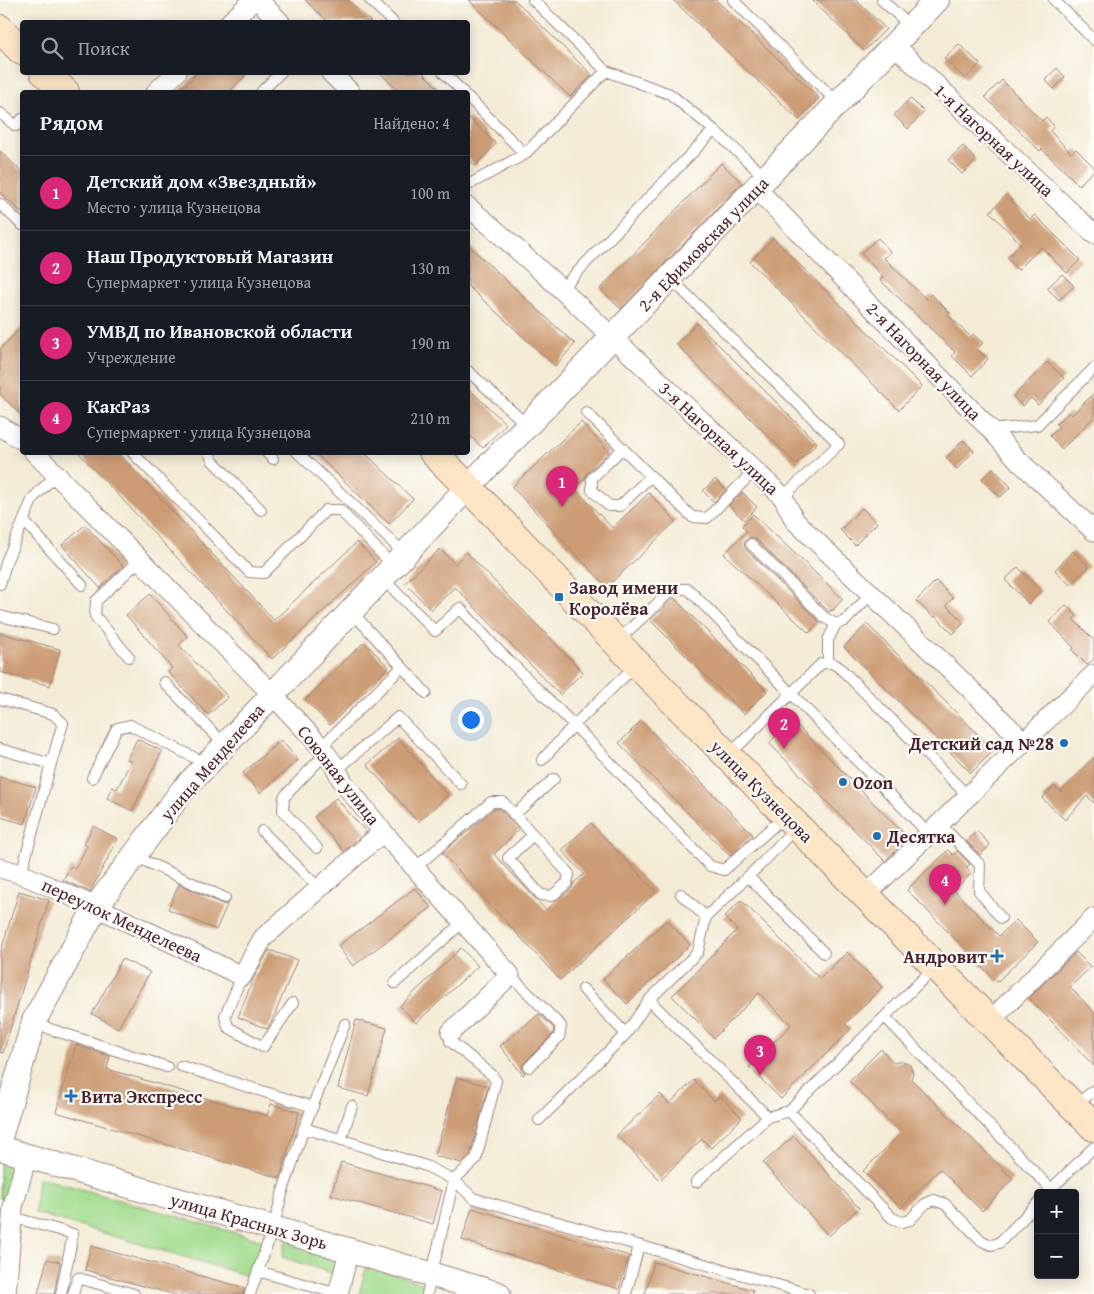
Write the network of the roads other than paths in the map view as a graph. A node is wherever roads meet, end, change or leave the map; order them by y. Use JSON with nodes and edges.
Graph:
{"nodes":[{"id":1,"x":254,"y":0,"type":"edge"},
{"id":2,"x":258,"y":0,"type":"edge"},
{"id":3,"x":370,"y":0,"type":"edge"},
{"id":4,"x":533,"y":0,"type":"edge"},
{"id":5,"x":733,"y":0,"type":"edge"},
{"id":6,"x":882,"y":0,"type":"edge"},
{"id":7,"x":937,"y":0,"type":"edge"},
{"id":8,"x":1054,"y":0,"type":"edge"},
{"id":9,"x":232,"y":20,"type":"edge"},
{"id":10,"x":278,"y":20,"type":"edge"},
{"id":11,"x":391,"y":20,"type":"edge"},
{"id":12,"x":911,"y":28,"type":"junction"},
{"id":13,"x":0,"y":29,"type":"edge"},
{"id":14,"x":1094,"y":40,"type":"edge"},
{"id":15,"x":894,"y":45,"type":"junction"},
{"id":16,"x":20,"y":49,"type":"edge"},
{"id":17,"x":606,"y":71,"type":"junction"},
{"id":18,"x":174,"y":75,"type":"edge"},
{"id":19,"x":278,"y":75,"type":"edge"},
{"id":20,"x":333,"y":75,"type":"edge"},
{"id":21,"x":446,"y":75,"type":"edge"},
{"id":22,"x":158,"y":90,"type":"edge"},
{"id":23,"x":263,"y":90,"type":"edge"},
{"id":24,"x":348,"y":90,"type":"edge"},
{"id":25,"x":462,"y":90,"type":"edge"},
{"id":26,"x":470,"y":98,"type":"edge"},
{"id":27,"x":838,"y":103,"type":"junction"},
{"id":28,"x":0,"y":113,"type":"edge"},
{"id":29,"x":20,"y":121,"type":"edge"},
{"id":30,"x":714,"y":130,"type":"junction"},
{"id":31,"x":526,"y":154,"type":"junction"},
{"id":32,"x":761,"y":183,"type":"junction"},
{"id":33,"x":470,"y":184,"type":"edge"},
{"id":34,"x":0,"y":204,"type":"edge"},
{"id":35,"x":470,"y":209,"type":"edge"},
{"id":36,"x":20,"y":224,"type":"edge"},
{"id":37,"x":1094,"y":234,"type":"edge"},
{"id":38,"x":670,"y":278,"type":"junction"},
{"id":39,"x":561,"y":289,"type":"junction"},
{"id":40,"x":612,"y":338,"type":"junction"},
{"id":41,"x":1094,"y":368,"type":"edge"},
{"id":42,"x":470,"y":373,"type":"edge"},
{"id":43,"x":586,"y":412,"type":"dead end"},
{"id":44,"x":0,"y":426,"type":"edge"},
{"id":45,"x":528,"y":426,"type":"junction"},
{"id":46,"x":991,"y":430,"type":"junction"},
{"id":47,"x":20,"y":438,"type":"edge"},
{"id":48,"x":622,"y":448,"type":"junction"},
{"id":49,"x":37,"y":455,"type":"edge"},
{"id":50,"x":135,"y":455,"type":"edge"},
{"id":51,"x":210,"y":455,"type":"edge"},
{"id":52,"x":300,"y":455,"type":"edge"},
{"id":53,"x":436,"y":455,"type":"edge"},
{"id":54,"x":754,"y":470,"type":"junction"},
{"id":55,"x":56,"y":475,"type":"junction"},
{"id":56,"x":651,"y":476,"type":"junction"},
{"id":57,"x":468,"y":488,"type":"junction"},
{"id":58,"x":783,"y":497,"type":"junction"},
{"id":59,"x":261,"y":510,"type":"dead end"},
{"id":60,"x":24,"y":521,"type":"junction"},
{"id":61,"x":1094,"y":531,"type":"edge"},
{"id":62,"x":751,"y":544,"type":"dead end"},
{"id":63,"x":140,"y":560,"type":"junction"},
{"id":64,"x":393,"y":566,"type":"junction"},
{"id":65,"x":0,"y":584,"type":"edge"},
{"id":66,"x":82,"y":586,"type":"dead end"},
{"id":67,"x":871,"y":594,"type":"junction"},
{"id":68,"x":351,"y":611,"type":"junction"},
{"id":69,"x":0,"y":616,"type":"edge"},
{"id":70,"x":836,"y":624,"type":"junction"},
{"id":71,"x":52,"y":629,"type":"dead end"},
{"id":72,"x":616,"y":642,"type":"junction"},
{"id":73,"x":129,"y":657,"type":"dead end"},
{"id":74,"x":828,"y":662,"type":"junction"},
{"id":75,"x":637,"y":664,"type":"junction"},
{"id":76,"x":402,"y":667,"type":"junction"},
{"id":77,"x":1094,"y":674,"type":"edge"},
{"id":78,"x":164,"y":682,"type":"dead end"},
{"id":79,"x":426,"y":693,"type":"dead end"},
{"id":80,"x":272,"y":694,"type":"junction"},
{"id":81,"x":792,"y":694,"type":"junction"},
{"id":82,"x":0,"y":699,"type":"edge"},
{"id":83,"x":574,"y":725,"type":"junction"},
{"id":84,"x":1024,"y":742,"type":"junction"},
{"id":85,"x":225,"y":744,"type":"junction"},
{"id":86,"x":0,"y":749,"type":"edge"},
{"id":87,"x":324,"y":750,"type":"junction"},
{"id":88,"x":728,"y":756,"type":"junction"},
{"id":89,"x":542,"y":760,"type":"dead end"},
{"id":90,"x":52,"y":764,"type":"junction"},
{"id":91,"x":207,"y":764,"type":"junction"},
{"id":92,"x":337,"y":770,"type":"junction"},
{"id":93,"x":92,"y":778,"type":"dead end"},
{"id":94,"x":554,"y":779,"type":"dead end"},
{"id":95,"x":461,"y":784,"type":"dead end"},
{"id":96,"x":968,"y":796,"type":"junction"},
{"id":97,"x":514,"y":815,"type":"junction"},
{"id":98,"x":792,"y":820,"type":"junction"},
{"id":99,"x":934,"y":829,"type":"junction"},
{"id":100,"x":262,"y":832,"type":"dead end"},
{"id":101,"x":383,"y":832,"type":"junction"},
{"id":102,"x":533,"y":835,"type":"junction"},
{"id":103,"x":317,"y":848,"type":"dead end"},
{"id":104,"x":134,"y":856,"type":"junction"},
{"id":105,"x":0,"y":868,"type":"edge"},
{"id":106,"x":416,"y":868,"type":"junction"},
{"id":107,"x":21,"y":874,"type":"junction"},
{"id":108,"x":748,"y":876,"type":"junction"},
{"id":109,"x":319,"y":888,"type":"junction"},
{"id":110,"x":681,"y":894,"type":"dead end"},
{"id":111,"x":866,"y":895,"type":"junction"},
{"id":112,"x":225,"y":898,"type":"dead end"},
{"id":113,"x":96,"y":907,"type":"junction"},
{"id":114,"x":706,"y":917,"type":"junction"},
{"id":115,"x":1001,"y":918,"type":"dead end"},
{"id":116,"x":1093,"y":920,"type":"edge"},
{"id":117,"x":463,"y":922,"type":"junction"},
{"id":118,"x":824,"y":953,"type":"dead end"},
{"id":119,"x":936,"y":966,"type":"junction"},
{"id":120,"x":510,"y":975,"type":"junction"},
{"id":121,"x":242,"y":976,"type":"junction"},
{"id":122,"x":395,"y":983,"type":"dead end"},
{"id":123,"x":583,"y":989,"type":"dead end"},
{"id":124,"x":649,"y":1000,"type":"junction"},
{"id":125,"x":293,"y":1003,"type":"dead end"},
{"id":126,"x":885,"y":1017,"type":"junction"},
{"id":127,"x":34,"y":1021,"type":"junction"},
{"id":128,"x":990,"y":1021,"type":"junction"},
{"id":129,"x":345,"y":1024,"type":"dead end"},
{"id":130,"x":450,"y":1032,"type":"joint"},
{"id":131,"x":626,"y":1034,"type":"junction"},
{"id":132,"x":181,"y":1066,"type":"dead end"},
{"id":133,"x":167,"y":1067,"type":"dead end"},
{"id":134,"x":529,"y":1067,"type":"dead end"},
{"id":135,"x":1084,"y":1098,"type":"edge"},
{"id":136,"x":352,"y":1106,"type":"dead end"},
{"id":137,"x":313,"y":1107,"type":"junction"},
{"id":138,"x":789,"y":1111,"type":"junction"},
{"id":139,"x":768,"y":1117,"type":"junction"},
{"id":140,"x":538,"y":1120,"type":"dead end"},
{"id":141,"x":1094,"y":1127,"type":"edge"},
{"id":142,"x":304,"y":1128,"type":"junction"},
{"id":143,"x":0,"y":1137,"type":"edge"},
{"id":144,"x":341,"y":1140,"type":"junction"},
{"id":145,"x":1094,"y":1147,"type":"edge"},
{"id":146,"x":0,"y":1148,"type":"edge"},
{"id":147,"x":27,"y":1156,"type":"junction"},
{"id":148,"x":454,"y":1180,"type":"junction"},
{"id":149,"x":696,"y":1182,"type":"dead end"},
{"id":150,"x":1047,"y":1189,"type":"edge"},
{"id":151,"x":1051,"y":1189,"type":"edge"},
{"id":152,"x":1034,"y":1206,"type":"edge"},
{"id":153,"x":12,"y":1217,"type":"junction"},
{"id":154,"x":273,"y":1228,"type":"junction"},
{"id":155,"x":640,"y":1246,"type":"junction"},
{"id":156,"x":349,"y":1251,"type":"junction"},
{"id":157,"x":258,"y":1271,"type":"junction"},
{"id":158,"x":429,"y":1284,"type":"edge"},
{"id":159,"x":6,"y":1294,"type":"edge"},
{"id":160,"x":61,"y":1294,"type":"edge"},
{"id":161,"x":73,"y":1294,"type":"edge"},
{"id":162,"x":134,"y":1294,"type":"edge"},
{"id":163,"x":250,"y":1294,"type":"edge"},
{"id":164,"x":338,"y":1294,"type":"edge"},
{"id":165,"x":498,"y":1294,"type":"edge"},
{"id":166,"x":626,"y":1294,"type":"edge"},
{"id":167,"x":810,"y":1294,"type":"edge"}],
"edges":[{"from":1,"to":9,"type":"street"},
{"from":2,"to":10,"type":"street"},
{"from":3,"to":11,"type":"lane"},
{"from":4,"to":17,"type":"lane"},
{"from":5,"to":27,"type":"lane"},
{"from":6,"to":12,"type":"lane"},
{"from":7,"to":12,"type":"street","name":"2-я Ефимовская улица"},
{"from":8,"to":14,"type":"lane"},
{"from":12,"to":15,"type":"street","name":"2-я Ефимовская улица"},
{"from":13,"to":16,"type":"main road"},
{"from":15,"to":27,"type":"street","name":"2-я Ефимовская улица"},
{"from":15,"to":37,"type":"street","name":"1-я Нагорная улица"},
{"from":17,"to":30,"type":"lane"},
{"from":17,"to":31,"type":"lane"},
{"from":18,"to":22,"type":"street"},
{"from":19,"to":23,"type":"lane"},
{"from":20,"to":24,"type":"street"},
{"from":21,"to":25,"type":"lane"},
{"from":26,"to":31,"type":"lane"},
{"from":27,"to":32,"type":"street","name":"2-я Ефимовская улица"},
{"from":28,"to":29,"type":"lane"},
{"from":30,"to":32,"type":"lane"},
{"from":30,"to":39,"type":"lane"},
{"from":31,"to":33,"type":"lane"},
{"from":32,"to":38,"type":"street","name":"2-я Ефимовская улица"},
{"from":32,"to":46,"type":"street","name":"2-я Нагорная улица"},
{"from":34,"to":36,"type":"lane"},
{"from":35,"to":39,"type":"street","name":"3-я Нагорная улица"},
{"from":38,"to":40,"type":"street","name":"2-я Ефимовская улица"},
{"from":38,"to":58,"type":"lane"},
{"from":39,"to":40,"type":"street","name":"3-я Нагорная улица"},
{"from":40,"to":45,"type":"street","name":"2-я Ефимовская улица"},
{"from":40,"to":54,"type":"street","name":"3-я Нагорная улица"},
{"from":41,"to":46,"type":"lane"},
{"from":42,"to":45,"type":"lane"},
{"from":43,"to":48,"type":"lane"},
{"from":44,"to":47,"type":"street"},
{"from":45,"to":57,"type":"street","name":"2-я Ефимовская улица"},
{"from":46,"to":61,"type":"street","name":"2-я Нагорная улица"},
{"from":48,"to":56,"type":"lane"},
{"from":48,"to":56,"type":"lane"},
{"from":49,"to":55,"type":"street","name":"Союзная улица"},
{"from":50,"to":64,"type":"lane"},
{"from":51,"to":59,"type":"lane"},
{"from":52,"to":64,"type":"lane"},
{"from":53,"to":57,"type":"main road","name":"улица Кузнецова"},
{"from":54,"to":56,"type":"lane"},
{"from":54,"to":58,"type":"street","name":"3-я Нагорная улица"},
{"from":55,"to":60,"type":"lane"},
{"from":55,"to":63,"type":"street","name":"Союзная улица"},
{"from":57,"to":64,"type":"street","name":"улица Менделеева"},
{"from":57,"to":72,"type":"main road","name":"улица Кузнецова"},
{"from":58,"to":67,"type":"street","name":"3-я Нагорная улица"},
{"from":60,"to":65,"type":"lane"},
{"from":60,"to":66,"type":"lane"},
{"from":62,"to":70,"type":"lane"},
{"from":63,"to":73,"type":"lane"},
{"from":63,"to":80,"type":"street","name":"Союзная улица"},
{"from":64,"to":68,"type":"street","name":"улица Менделеева"},
{"from":64,"to":83,"type":"lane"},
{"from":67,"to":70,"type":"lane"},
{"from":67,"to":84,"type":"street","name":"3-я Нагорная улица"},
{"from":68,"to":76,"type":"lane"},
{"from":68,"to":80,"type":"street","name":"улица Менделеева"},
{"from":69,"to":71,"type":"lane"},
{"from":70,"to":74,"type":"lane"},
{"from":72,"to":75,"type":"main road","name":"улица Кузнецова"},
{"from":72,"to":81,"type":"lane"},
{"from":74,"to":81,"type":"lane"},
{"from":74,"to":96,"type":"lane"},
{"from":75,"to":83,"type":"lane"},
{"from":75,"to":88,"type":"main road","name":"улица Кузнецова"},
{"from":76,"to":79,"type":"lane"},
{"from":76,"to":87,"type":"lane"},
{"from":77,"to":84,"type":"street"},
{"from":78,"to":85,"type":"lane"},
{"from":80,"to":85,"type":"street","name":"улица Менделеева"},
{"from":80,"to":87,"type":"street","name":"Союзная улица"},
{"from":81,"to":88,"type":"lane"},
{"from":81,"to":99,"type":"lane"},
{"from":82,"to":90,"type":"lane"},
{"from":83,"to":89,"type":"lane"},
{"from":83,"to":98,"type":"lane"},
{"from":84,"to":96,"type":"street"},
{"from":85,"to":91,"type":"street","name":"улица Менделеева"},
{"from":86,"to":90,"type":"lane"},
{"from":87,"to":92,"type":"street","name":"Союзная улица"},
{"from":87,"to":103,"type":"lane"},
{"from":88,"to":98,"type":"main road","name":"улица Кузнецова"},
{"from":90,"to":107,"type":"lane"},
{"from":91,"to":93,"type":"lane"},
{"from":91,"to":104,"type":"street","name":"улица Менделеева"},
{"from":92,"to":95,"type":"lane"},
{"from":92,"to":101,"type":"street","name":"Союзная улица"},
{"from":94,"to":97,"type":"lane"},
{"from":96,"to":99,"type":"street"},
{"from":97,"to":102,"type":"lane"},
{"from":97,"to":106,"type":"lane"},
{"from":98,"to":108,"type":"lane"},
{"from":98,"to":111,"type":"main road","name":"улица Кузнецова"},
{"from":99,"to":111,"type":"street"},
{"from":99,"to":115,"type":"lane"},
{"from":100,"to":109,"type":"lane"},
{"from":101,"to":106,"type":"street","name":"Союзная улица"},
{"from":101,"to":109,"type":"street"},
{"from":102,"to":102,"type":"lane"},
{"from":104,"to":112,"type":"lane"},
{"from":104,"to":113,"type":"street","name":"улица Менделеева"},
{"from":105,"to":107,"type":"street","name":"переулок Менделеева"},
{"from":106,"to":117,"type":"street","name":"Союзная улица"},
{"from":107,"to":113,"type":"street","name":"переулок Менделеева"},
{"from":108,"to":114,"type":"lane"},
{"from":108,"to":118,"type":"lane"},
{"from":109,"to":121,"type":"street"},
{"from":110,"to":114,"type":"lane"},
{"from":111,"to":119,"type":"main road","name":"улица Кузнецова"},
{"from":113,"to":121,"type":"street","name":"переулок Менделеева"},
{"from":113,"to":127,"type":"street","name":"улица Менделеева"},
{"from":114,"to":124,"type":"lane"},
{"from":116,"to":128,"type":"street"},
{"from":117,"to":120,"type":"street","name":"Союзная улица"},
{"from":117,"to":122,"type":"lane"},
{"from":119,"to":126,"type":"lane"},
{"from":119,"to":128,"type":"main road","name":"улица Кузнецова"},
{"from":120,"to":130,"type":"street"},
{"from":120,"to":134,"type":"lane"},
{"from":121,"to":125,"type":"lane"},
{"from":123,"to":131,"type":"lane"},
{"from":124,"to":131,"type":"lane"},
{"from":124,"to":139,"type":"lane"},
{"from":126,"to":138,"type":"lane"},
{"from":126,"to":150,"type":"lane"},
{"from":127,"to":133,"type":"lane"},
{"from":127,"to":143,"type":"street","name":"улица Менделеева"},
{"from":128,"to":135,"type":"main road","name":"улица Кузнецова"},
{"from":129,"to":137,"type":"lane"},
{"from":130,"to":148,"type":"lane"},
{"from":131,"to":140,"type":"lane"},
{"from":132,"to":137,"type":"lane"},
{"from":135,"to":141,"type":"main road","name":"улица Кузнецова"},
{"from":136,"to":144,"type":"lane"},
{"from":137,"to":142,"type":"lane"},
{"from":138,"to":139,"type":"lane"},
{"from":138,"to":152,"type":"lane"},
{"from":139,"to":149,"type":"lane"},
{"from":142,"to":144,"type":"lane"},
{"from":142,"to":154,"type":"lane"},
{"from":144,"to":148,"type":"lane"},
{"from":145,"to":151,"type":"lane"},
{"from":146,"to":147,"type":"street","name":"улица Красных Зорь"},
{"from":147,"to":153,"type":"street"},
{"from":147,"to":154,"type":"street","name":"улица Красных Зорь"},
{"from":148,"to":155,"type":"lane"},
{"from":148,"to":158,"type":"lane"},
{"from":153,"to":159,"type":"street"},
{"from":153,"to":160,"type":"lane"},
{"from":154,"to":156,"type":"street","name":"улица Красных Зорь"},
{"from":154,"to":157,"type":"lane"},
{"from":155,"to":166,"type":"lane"},
{"from":155,"to":167,"type":"lane"},
{"from":156,"to":158,"type":"street","name":"улица Красных Зорь"},
{"from":156,"to":164,"type":"street"},
{"from":157,"to":163,"type":"lane"},
{"from":157,"to":164,"type":"lane"},
{"from":158,"to":165,"type":"street","name":"улица Красных Зорь"},
{"from":161,"to":162,"type":"lane"}]}
